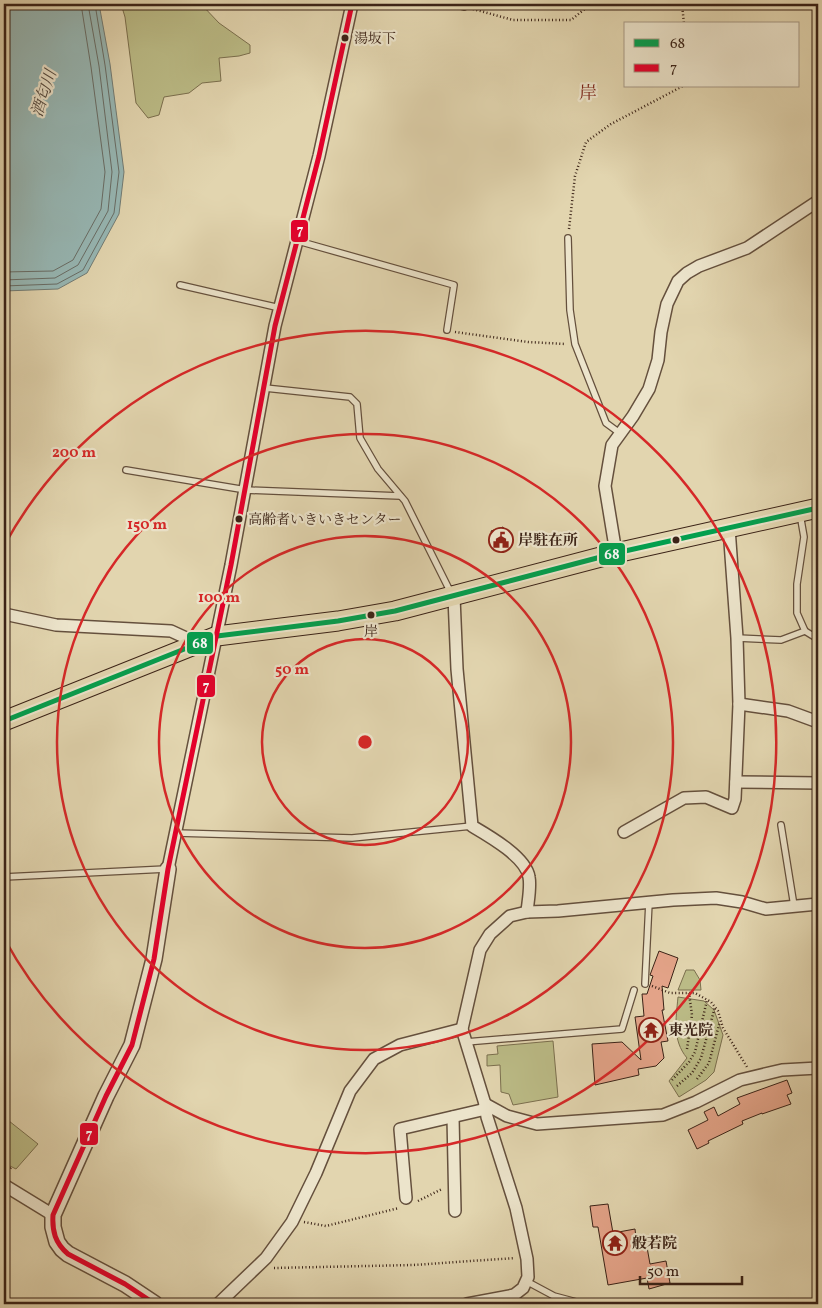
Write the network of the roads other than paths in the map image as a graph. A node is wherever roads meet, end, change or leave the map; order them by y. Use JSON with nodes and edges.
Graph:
{"nodes":[{"id":1,"x":352,"y":4,"type":"edge"},
{"id":2,"x":453,"y":4,"type":"edge"},
{"id":3,"x":464,"y":7,"type":"road end"},
{"id":4,"x":818,"y":201,"type":"edge"},
{"id":5,"x":568,"y":238,"type":"road end"},
{"id":6,"x":298,"y":241,"type":"junction"},
{"id":7,"x":180,"y":285,"type":"dead end"},
{"id":8,"x":280,"y":308,"type":"junction"},
{"id":9,"x":448,"y":330,"type":"road end"},
{"id":10,"x":265,"y":388,"type":"junction"},
{"id":11,"x":621,"y":434,"type":"junction"},
{"id":12,"x":126,"y":470,"type":"dead end"},
{"id":13,"x":246,"y":490,"type":"junction"},
{"id":14,"x":400,"y":496,"type":"junction"},
{"id":15,"x":818,"y":508,"type":"edge"},
{"id":16,"x":800,"y":514,"type":"junction"},
{"id":17,"x":729,"y":528,"type":"junction"},
{"id":18,"x":616,"y":554,"type":"junction"},
{"id":19,"x":454,"y":597,"type":"junction"},
{"id":20,"x":4,"y":614,"type":"edge"},
{"id":21,"x":805,"y":631,"type":"junction"},
{"id":22,"x":217,"y":636,"type":"junction"},
{"id":23,"x":737,"y":638,"type":"junction"},
{"id":24,"x":818,"y":639,"type":"edge"},
{"id":25,"x":197,"y":643,"type":"junction"},
{"id":26,"x":818,"y":660,"type":"edge"},
{"id":27,"x":818,"y":670,"type":"edge"},
{"id":28,"x":739,"y":704,"type":"junction"},
{"id":29,"x":4,"y":721,"type":"edge"},
{"id":30,"x":818,"y":722,"type":"edge"},
{"id":31,"x":736,"y":782,"type":"junction"},
{"id":32,"x":818,"y":783,"type":"edge"},
{"id":33,"x":781,"y":825,"type":"dead end"},
{"id":34,"x":472,"y":826,"type":"junction"},
{"id":35,"x":624,"y":832,"type":"dead end"},
{"id":36,"x":176,"y":833,"type":"junction"},
{"id":37,"x":168,"y":868,"type":"junction"},
{"id":38,"x":4,"y":877,"type":"edge"},
{"id":39,"x":649,"y":902,"type":"junction"},
{"id":40,"x":818,"y":904,"type":"edge"},
{"id":41,"x":794,"y":906,"type":"junction"},
{"id":42,"x":527,"y":912,"type":"junction"},
{"id":43,"x":647,"y":984,"type":"road end"},
{"id":44,"x":634,"y":990,"type":"dead end"},
{"id":45,"x":462,"y":1029,"type":"junction"},
{"id":46,"x":466,"y":1042,"type":"junction"},
{"id":47,"x":818,"y":1068,"type":"edge"},
{"id":48,"x":486,"y":1106,"type":"junction"},
{"id":49,"x":453,"y":1117,"type":"junction"},
{"id":50,"x":5,"y":1179,"type":"edge"},
{"id":51,"x":411,"y":1200,"type":"road end"},
{"id":52,"x":455,"y":1211,"type":"dead end"},
{"id":53,"x":53,"y":1215,"type":"junction"},
{"id":54,"x":526,"y":1281,"type":"junction"},
{"id":55,"x":155,"y":1304,"type":"edge"},
{"id":56,"x":218,"y":1304,"type":"edge"},
{"id":57,"x":468,"y":1304,"type":"edge"},
{"id":58,"x":584,"y":1304,"type":"edge"}],
"edges":[{"from":1,"to":6,"type":"street"},
{"from":2,"to":3,"type":"lane"},
{"from":4,"to":11,"type":"street"},
{"from":5,"to":11,"type":"lane"},
{"from":6,"to":8,"type":"street"},
{"from":6,"to":9,"type":"lane"},
{"from":7,"to":8,"type":"lane"},
{"from":8,"to":10,"type":"street"},
{"from":10,"to":13,"type":"street"},
{"from":10,"to":14,"type":"lane"},
{"from":11,"to":18,"type":"street"},
{"from":12,"to":13,"type":"lane"},
{"from":13,"to":14,"type":"lane"},
{"from":13,"to":22,"type":"street"},
{"from":14,"to":19,"type":"lane"},
{"from":15,"to":16,"type":"main road"},
{"from":16,"to":17,"type":"main road"},
{"from":16,"to":21,"type":"lane"},
{"from":17,"to":18,"type":"main road"},
{"from":17,"to":23,"type":"street"},
{"from":18,"to":19,"type":"main road"},
{"from":19,"to":22,"type":"main road"},
{"from":19,"to":34,"type":"street"},
{"from":20,"to":25,"type":"street"},
{"from":21,"to":23,"type":"lane"},
{"from":21,"to":24,"type":"lane"},
{"from":22,"to":25,"type":"main road"},
{"from":22,"to":36,"type":"street"},
{"from":23,"to":28,"type":"street"},
{"from":25,"to":29,"type":"main road"},
{"from":26,"to":27,"type":"lane"},
{"from":28,"to":30,"type":"street"},
{"from":28,"to":31,"type":"street"},
{"from":31,"to":32,"type":"street"},
{"from":31,"to":35,"type":"street"},
{"from":33,"to":41,"type":"lane"},
{"from":34,"to":36,"type":"lane"},
{"from":34,"to":42,"type":"street"},
{"from":36,"to":37,"type":"street"},
{"from":37,"to":38,"type":"lane"},
{"from":37,"to":53,"type":"street"},
{"from":39,"to":41,"type":"street"},
{"from":39,"to":42,"type":"street"},
{"from":39,"to":43,"type":"lane"},
{"from":40,"to":41,"type":"street"},
{"from":42,"to":45,"type":"street"},
{"from":44,"to":46,"type":"lane"},
{"from":45,"to":46,"type":"street"},
{"from":45,"to":56,"type":"street"},
{"from":46,"to":48,"type":"street"},
{"from":47,"to":48,"type":"street"},
{"from":48,"to":49,"type":"street"},
{"from":48,"to":54,"type":"street"},
{"from":49,"to":51,"type":"street"},
{"from":49,"to":52,"type":"street"},
{"from":50,"to":53,"type":"street"},
{"from":53,"to":55,"type":"street"},
{"from":54,"to":57,"type":"street"},
{"from":54,"to":58,"type":"lane"}]}
